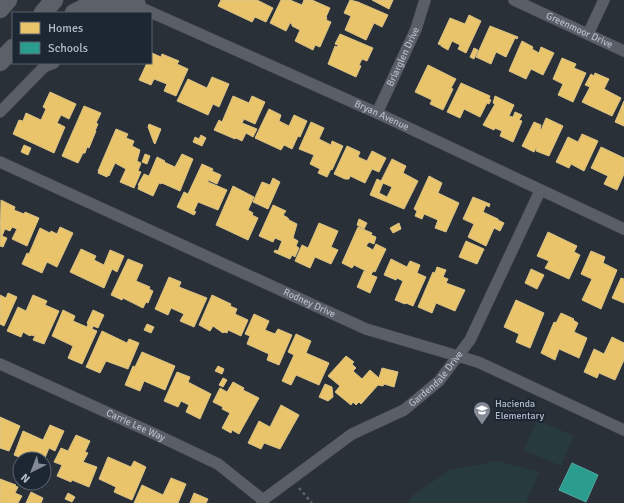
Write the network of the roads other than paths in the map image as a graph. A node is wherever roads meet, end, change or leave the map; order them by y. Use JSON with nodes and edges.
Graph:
{"nodes":[{"id":1,"x":8,"y":0,"type":"edge"},
{"id":2,"x":54,"y":0,"type":"edge"},
{"id":3,"x":425,"y":0,"type":"edge"},
{"id":4,"x":514,"y":0,"type":"edge"},
{"id":5,"x":604,"y":0,"type":"edge"},
{"id":6,"x":135,"y":6,"type":"edge"},
{"id":7,"x":0,"y":9,"type":"edge"},
{"id":8,"x":44,"y":12,"type":"edge"},
{"id":9,"x":76,"y":12,"type":"edge"},
{"id":10,"x":149,"y":12,"type":"edge"},
{"id":11,"x":152,"y":13,"type":"edge"},
{"id":12,"x":588,"y":34,"type":"junction"},
{"id":13,"x":12,"y":49,"type":"edge"},
{"id":14,"x":624,"y":50,"type":"edge"},
{"id":15,"x":12,"y":61,"type":"edge"},
{"id":16,"x":0,"y":62,"type":"edge"},
{"id":17,"x":52,"y":64,"type":"edge"},
{"id":18,"x":0,"y":69,"type":"edge"},
{"id":19,"x":0,"y":112,"type":"edge"},
{"id":20,"x":378,"y":113,"type":"junction"},
{"id":21,"x":0,"y":162,"type":"edge"},
{"id":22,"x":540,"y":191,"type":"junction"},
{"id":23,"x":624,"y":230,"type":"edge"},
{"id":24,"x":458,"y":356,"type":"junction"},
{"id":25,"x":0,"y":364,"type":"edge"},
{"id":26,"x":624,"y":430,"type":"edge"},
{"id":27,"x":262,"y":502,"type":"edge"}],
"edges":[{"from":1,"to":7,"type":"main road"},
{"from":2,"to":8,"type":"main road"},
{"from":3,"to":20,"type":"street","name":"Briarglen Drive"},
{"from":4,"to":12,"type":"street","name":"Greenmoor Drive"},
{"from":5,"to":12,"type":"street"},
{"from":6,"to":9,"type":"main road"},
{"from":6,"to":10,"type":"street","name":"Bryan Avenue"},
{"from":11,"to":20,"type":"street","name":"Bryan Avenue"},
{"from":12,"to":14,"type":"street","name":"Greenmoor Drive"},
{"from":13,"to":16,"type":"main road"},
{"from":15,"to":18,"type":"main road"},
{"from":17,"to":19,"type":"street"},
{"from":20,"to":22,"type":"street","name":"Bryan Avenue"},
{"from":21,"to":24,"type":"street","name":"Rodney Drive"},
{"from":22,"to":23,"type":"street","name":"Bryan Avenue"},
{"from":22,"to":24,"type":"street","name":"Gardendale Drive"},
{"from":24,"to":26,"type":"street","name":"Rodney Drive"},
{"from":24,"to":27,"type":"street","name":"Gardendale Drive"},
{"from":25,"to":27,"type":"street","name":"Carrie Lee Way"}]}
